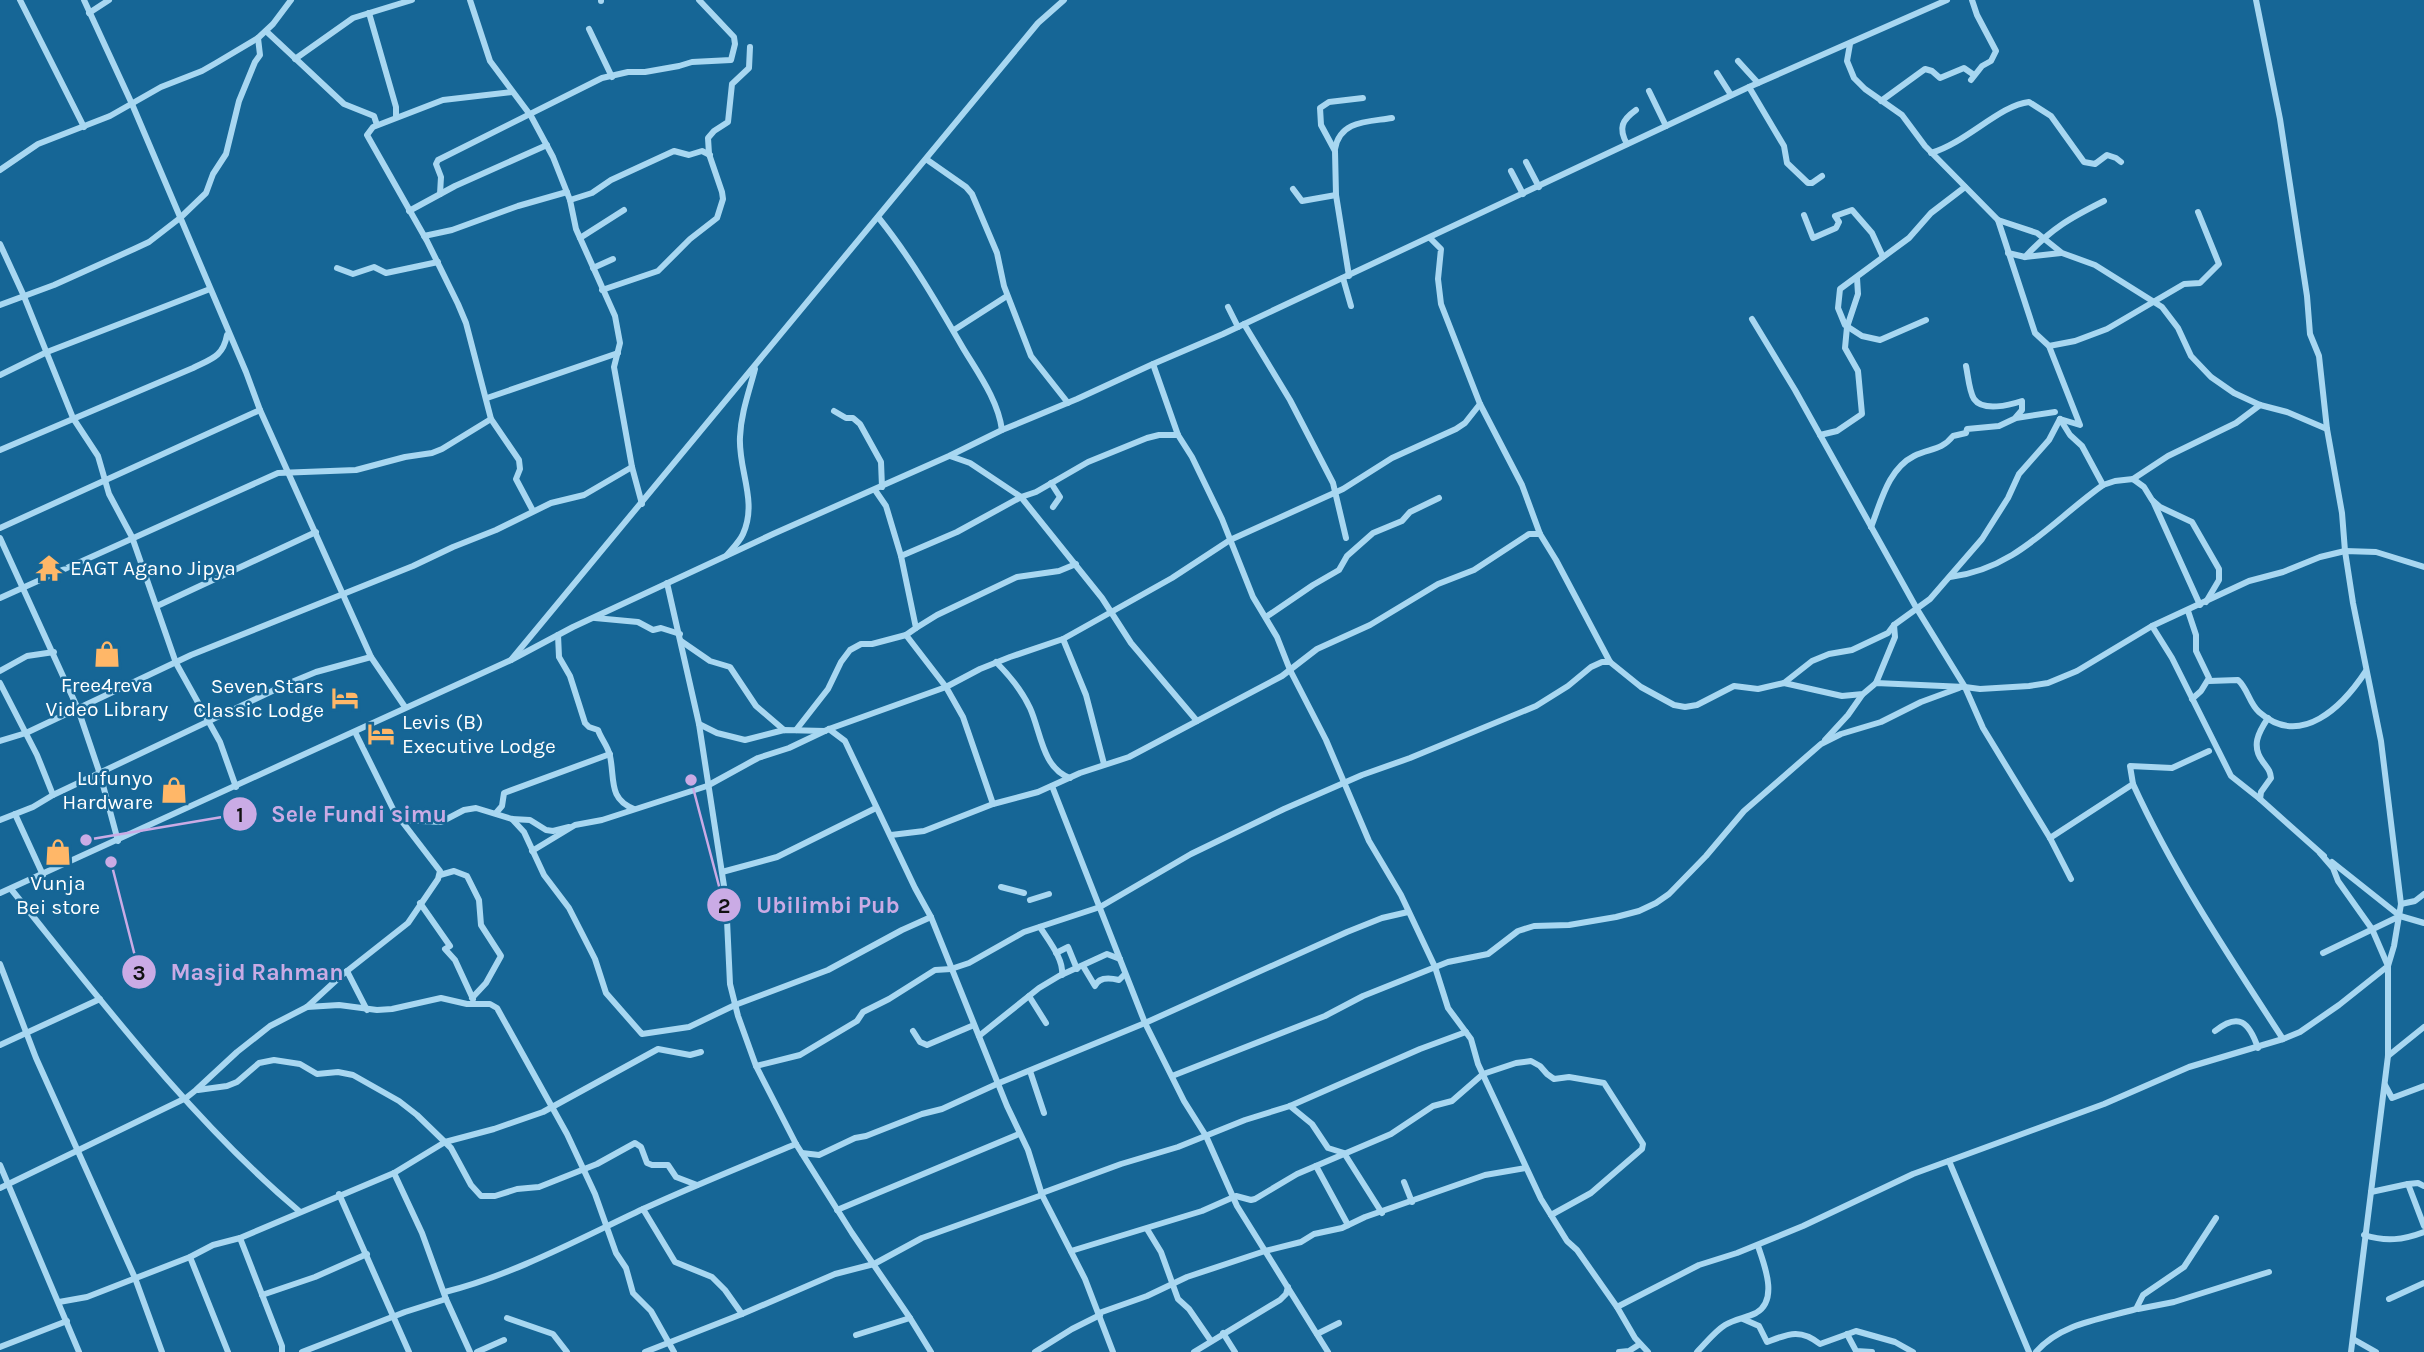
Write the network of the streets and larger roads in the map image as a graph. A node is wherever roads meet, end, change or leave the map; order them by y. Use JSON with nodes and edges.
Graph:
{"nodes":[{"id":1,"x":20,"y":0,"type":"edge"},
{"id":2,"x":84,"y":0,"type":"edge"},
{"id":3,"x":109,"y":0,"type":"edge"},
{"id":4,"x":290,"y":0,"type":"edge"},
{"id":5,"x":412,"y":0,"type":"edge"},
{"id":6,"x":470,"y":0,"type":"edge"},
{"id":7,"x":699,"y":0,"type":"edge"},
{"id":8,"x":1064,"y":0,"type":"edge"},
{"id":9,"x":1947,"y":0,"type":"edge"},
{"id":10,"x":1972,"y":0,"type":"edge"},
{"id":11,"x":2256,"y":0,"type":"edge"},
{"id":12,"x":89,"y":13,"type":"junction"},
{"id":13,"x":369,"y":13,"type":"junction"},
{"id":14,"x":589,"y":29,"type":"dead end"},
{"id":15,"x":266,"y":31,"type":"junction"},
{"id":16,"x":258,"y":38,"type":"junction"},
{"id":17,"x":1850,"y":44,"type":"junction"},
{"id":18,"x":750,"y":47,"type":"dead end"},
{"id":19,"x":295,"y":59,"type":"junction"},
{"id":20,"x":1738,"y":61,"type":"dead end"},
{"id":21,"x":1717,"y":73,"type":"dead end"},
{"id":22,"x":612,"y":77,"type":"junction"},
{"id":23,"x":1758,"y":83,"type":"junction"},
{"id":24,"x":1749,"y":87,"type":"junction"},
{"id":25,"x":1649,"y":91,"type":"dead end"},
{"id":26,"x":512,"y":92,"type":"junction"},
{"id":27,"x":1731,"y":95,"type":"junction"},
{"id":28,"x":1363,"y":98,"type":"dead end"},
{"id":29,"x":1881,"y":102,"type":"junction"},
{"id":30,"x":132,"y":104,"type":"junction"},
{"id":31,"x":1636,"y":110,"type":"dead end"},
{"id":32,"x":531,"y":116,"type":"junction"},
{"id":33,"x":396,"y":117,"type":"junction"},
{"id":34,"x":1392,"y":118,"type":"dead end"},
{"id":35,"x":377,"y":125,"type":"junction"},
{"id":36,"x":1666,"y":126,"type":"junction"},
{"id":37,"x":84,"y":127,"type":"junction"},
{"id":38,"x":1627,"y":144,"type":"junction"},
{"id":39,"x":547,"y":145,"type":"junction"},
{"id":40,"x":1335,"y":151,"type":"junction"},
{"id":41,"x":1931,"y":153,"type":"junction"},
{"id":42,"x":710,"y":155,"type":"junction"},
{"id":43,"x":926,"y":159,"type":"junction"},
{"id":44,"x":1526,"y":162,"type":"dead end"},
{"id":45,"x":2121,"y":162,"type":"dead end"},
{"id":46,"x":0,"y":170,"type":"edge"},
{"id":47,"x":1511,"y":170,"type":"dead end"},
{"id":48,"x":1822,"y":176,"type":"dead end"},
{"id":49,"x":1539,"y":187,"type":"junction"},
{"id":50,"x":1965,"y":187,"type":"junction"},
{"id":51,"x":1293,"y":189,"type":"dead end"},
{"id":52,"x":567,"y":192,"type":"junction"},
{"id":53,"x":440,"y":194,"type":"junction"},
{"id":54,"x":1523,"y":194,"type":"junction"},
{"id":55,"x":1336,"y":195,"type":"junction"},
{"id":56,"x":570,"y":200,"type":"junction"},
{"id":57,"x":2104,"y":201,"type":"dead end"},
{"id":58,"x":624,"y":210,"type":"dead end"},
{"id":59,"x":409,"y":211,"type":"junction"},
{"id":60,"x":2198,"y":212,"type":"dead end"},
{"id":61,"x":1804,"y":215,"type":"dead end"},
{"id":62,"x":878,"y":217,"type":"junction"},
{"id":63,"x":180,"y":218,"type":"junction"},
{"id":64,"x":1998,"y":220,"type":"junction"},
{"id":65,"x":424,"y":236,"type":"junction"},
{"id":66,"x":2043,"y":237,"type":"junction"},
{"id":67,"x":580,"y":238,"type":"junction"},
{"id":68,"x":1430,"y":238,"type":"junction"},
{"id":69,"x":0,"y":244,"type":"edge"},
{"id":70,"x":2008,"y":253,"type":"junction"},
{"id":71,"x":2062,"y":253,"type":"junction"},
{"id":72,"x":1882,"y":257,"type":"junction"},
{"id":73,"x":2025,"y":257,"type":"junction"},
{"id":74,"x":613,"y":259,"type":"dead end"},
{"id":75,"x":438,"y":262,"type":"junction"},
{"id":76,"x":337,"y":268,"type":"dead end"},
{"id":77,"x":593,"y":268,"type":"junction"},
{"id":78,"x":1346,"y":277,"type":"junction"},
{"id":79,"x":1857,"y":278,"type":"junction"},
{"id":80,"x":210,"y":289,"type":"junction"},
{"id":81,"x":601,"y":290,"type":"junction"},
{"id":82,"x":23,"y":294,"type":"junction"},
{"id":83,"x":1007,"y":296,"type":"junction"},
{"id":84,"x":2154,"y":301,"type":"junction"},
{"id":85,"x":0,"y":305,"type":"edge"},
{"id":86,"x":1351,"y":306,"type":"dead end"},
{"id":87,"x":1228,"y":307,"type":"dead end"},
{"id":88,"x":1752,"y":319,"type":"dead end"},
{"id":89,"x":1926,"y":320,"type":"dead end"},
{"id":90,"x":1241,"y":325,"type":"junction"},
{"id":91,"x":1847,"y":327,"type":"junction"},
{"id":92,"x":954,"y":330,"type":"junction"},
{"id":93,"x":228,"y":333,"type":"junction"},
{"id":94,"x":2049,"y":346,"type":"junction"},
{"id":95,"x":47,"y":352,"type":"junction"},
{"id":96,"x":618,"y":353,"type":"junction"},
{"id":97,"x":1153,"y":363,"type":"junction"},
{"id":98,"x":1966,"y":366,"type":"dead end"},
{"id":99,"x":755,"y":367,"type":"junction"},
{"id":100,"x":0,"y":375,"type":"edge"},
{"id":101,"x":487,"y":398,"type":"junction"},
{"id":102,"x":1068,"y":403,"type":"junction"},
{"id":103,"x":1480,"y":404,"type":"junction"},
{"id":104,"x":2260,"y":405,"type":"junction"},
{"id":105,"x":260,"y":410,"type":"junction"},
{"id":106,"x":834,"y":411,"type":"dead end"},
{"id":107,"x":2055,"y":412,"type":"dead end"},
{"id":108,"x":73,"y":418,"type":"junction"},
{"id":109,"x":491,"y":419,"type":"junction"},
{"id":110,"x":2015,"y":419,"type":"junction"},
{"id":111,"x":2060,"y":419,"type":"junction"},
{"id":112,"x":2327,"y":429,"type":"junction"},
{"id":113,"x":1002,"y":430,"type":"junction"},
{"id":114,"x":1178,"y":435,"type":"junction"},
{"id":115,"x":1819,"y":435,"type":"junction"},
{"id":116,"x":0,"y":450,"type":"edge"},
{"id":117,"x":949,"y":456,"type":"junction"},
{"id":118,"x":632,"y":467,"type":"junction"},
{"id":119,"x":289,"y":473,"type":"junction"},
{"id":120,"x":105,"y":479,"type":"junction"},
{"id":121,"x":2133,"y":480,"type":"junction"},
{"id":122,"x":1051,"y":483,"type":"junction"},
{"id":123,"x":2103,"y":485,"type":"junction"},
{"id":124,"x":882,"y":487,"type":"junction"},
{"id":125,"x":874,"y":490,"type":"junction"},
{"id":126,"x":1335,"y":491,"type":"junction"},
{"id":127,"x":1021,"y":497,"type":"junction"},
{"id":128,"x":1439,"y":498,"type":"dead end"},
{"id":129,"x":2152,"y":500,"type":"junction"},
{"id":130,"x":642,"y":504,"type":"junction"},
{"id":131,"x":1053,"y":507,"type":"dead end"},
{"id":132,"x":533,"y":511,"type":"junction"},
{"id":133,"x":1871,"y":527,"type":"junction"},
{"id":134,"x":0,"y":528,"type":"edge"},
{"id":135,"x":316,"y":532,"type":"junction"},
{"id":136,"x":1540,"y":534,"type":"junction"},
{"id":137,"x":132,"y":537,"type":"junction"},
{"id":138,"x":0,"y":538,"type":"edge"},
{"id":139,"x":1346,"y":538,"type":"dead end"},
{"id":140,"x":1230,"y":540,"type":"junction"},
{"id":141,"x":2345,"y":551,"type":"junction"},
{"id":142,"x":901,"y":556,"type":"junction"},
{"id":143,"x":726,"y":557,"type":"junction"},
{"id":144,"x":1076,"y":564,"type":"junction"},
{"id":145,"x":2424,"y":567,"type":"edge"},
{"id":146,"x":1950,"y":577,"type":"junction"},
{"id":147,"x":667,"y":583,"type":"junction"},
{"id":148,"x":25,"y":588,"type":"junction"},
{"id":149,"x":344,"y":594,"type":"junction"},
{"id":150,"x":0,"y":598,"type":"edge"},
{"id":151,"x":2203,"y":603,"type":"junction"},
{"id":152,"x":157,"y":606,"type":"junction"},
{"id":153,"x":1917,"y":609,"type":"junction"},
{"id":154,"x":2188,"y":611,"type":"junction"},
{"id":155,"x":1112,"y":612,"type":"junction"},
{"id":156,"x":1266,"y":617,"type":"junction"},
{"id":157,"x":593,"y":618,"type":"junction"},
{"id":158,"x":1895,"y":625,"type":"junction"},
{"id":159,"x":2152,"y":626,"type":"junction"},
{"id":160,"x":916,"y":628,"type":"junction"},
{"id":161,"x":558,"y":635,"type":"junction"},
{"id":162,"x":906,"y":635,"type":"junction"},
{"id":163,"x":680,"y":638,"type":"junction"},
{"id":164,"x":1063,"y":639,"type":"junction"},
{"id":165,"x":54,"y":652,"type":"junction"},
{"id":166,"x":371,"y":657,"type":"junction"},
{"id":167,"x":511,"y":660,"type":"junction"},
{"id":168,"x":996,"y":662,"type":"junction"},
{"id":169,"x":1609,"y":662,"type":"junction"},
{"id":170,"x":176,"y":663,"type":"junction"},
{"id":171,"x":1290,"y":670,"type":"junction"},
{"id":172,"x":0,"y":671,"type":"edge"},
{"id":173,"x":2366,"y":671,"type":"junction"},
{"id":174,"x":2209,"y":681,"type":"junction"},
{"id":175,"x":0,"y":683,"type":"edge"},
{"id":176,"x":1784,"y":683,"type":"junction"},
{"id":177,"x":1876,"y":683,"type":"junction"},
{"id":178,"x":946,"y":687,"type":"junction"},
{"id":179,"x":1965,"y":687,"type":"junction"},
{"id":180,"x":1863,"y":694,"type":"junction"},
{"id":181,"x":2192,"y":699,"type":"junction"},
{"id":182,"x":405,"y":707,"type":"junction"},
{"id":183,"x":78,"y":709,"type":"junction"},
{"id":184,"x":2267,"y":719,"type":"junction"},
{"id":185,"x":208,"y":720,"type":"junction"},
{"id":186,"x":1197,"y":722,"type":"junction"},
{"id":187,"x":699,"y":724,"type":"junction"},
{"id":188,"x":784,"y":730,"type":"junction"},
{"id":189,"x":796,"y":730,"type":"junction"},
{"id":190,"x":827,"y":730,"type":"junction"},
{"id":191,"x":26,"y":733,"type":"junction"},
{"id":192,"x":355,"y":733,"type":"junction"},
{"id":193,"x":0,"y":741,"type":"edge"},
{"id":194,"x":1821,"y":744,"type":"junction"},
{"id":195,"x":2209,"y":751,"type":"dead end"},
{"id":196,"x":610,"y":754,"type":"junction"},
{"id":197,"x":1104,"y":764,"type":"junction"},
{"id":198,"x":100,"y":774,"type":"junction"},
{"id":199,"x":1070,"y":778,"type":"junction"},
{"id":200,"x":1343,"y":783,"type":"junction"},
{"id":201,"x":2133,"y":783,"type":"junction"},
{"id":202,"x":707,"y":786,"type":"junction"},
{"id":203,"x":1052,"y":786,"type":"junction"},
{"id":204,"x":236,"y":787,"type":"junction"},
{"id":205,"x":53,"y":795,"type":"junction"},
{"id":206,"x":2260,"y":799,"type":"junction"},
{"id":207,"x":993,"y":804,"type":"junction"},
{"id":208,"x":876,"y":808,"type":"junction"},
{"id":209,"x":635,"y":809,"type":"junction"},
{"id":210,"x":496,"y":813,"type":"junction"},
{"id":211,"x":15,"y":814,"type":"junction"},
{"id":212,"x":512,"y":818,"type":"junction"},
{"id":213,"x":0,"y":820,"type":"edge"},
{"id":214,"x":401,"y":820,"type":"junction"},
{"id":215,"x":575,"y":825,"type":"junction"},
{"id":216,"x":891,"y":835,"type":"junction"},
{"id":217,"x":2050,"y":838,"type":"junction"},
{"id":218,"x":118,"y":841,"type":"junction"},
{"id":219,"x":532,"y":851,"type":"junction"},
{"id":220,"x":2320,"y":853,"type":"junction"},
{"id":221,"x":722,"y":872,"type":"junction"},
{"id":222,"x":43,"y":875,"type":"junction"},
{"id":223,"x":440,"y":875,"type":"junction"},
{"id":224,"x":2071,"y":879,"type":"dead end"},
{"id":225,"x":1001,"y":887,"type":"dead end"},
{"id":226,"x":11,"y":889,"type":"junction"},
{"id":227,"x":1024,"y":892,"type":"dead end"},
{"id":228,"x":0,"y":893,"type":"edge"},
{"id":229,"x":1049,"y":894,"type":"dead end"},
{"id":230,"x":2424,"y":894,"type":"edge"},
{"id":231,"x":1030,"y":900,"type":"dead end"},
{"id":232,"x":420,"y":903,"type":"junction"},
{"id":233,"x":2401,"y":904,"type":"junction"},
{"id":234,"x":1100,"y":907,"type":"junction"},
{"id":235,"x":1408,"y":912,"type":"junction"},
{"id":236,"x":2400,"y":916,"type":"junction"},
{"id":237,"x":931,"y":917,"type":"junction"},
{"id":238,"x":2424,"y":923,"type":"edge"},
{"id":239,"x":1040,"y":927,"type":"junction"},
{"id":240,"x":2372,"y":929,"type":"junction"},
{"id":241,"x":1056,"y":953,"type":"junction"},
{"id":242,"x":2323,"y":953,"type":"dead end"},
{"id":243,"x":1120,"y":959,"type":"junction"},
{"id":244,"x":0,"y":964,"type":"edge"},
{"id":245,"x":2388,"y":965,"type":"junction"},
{"id":246,"x":1080,"y":967,"type":"junction"},
{"id":247,"x":1435,"y":967,"type":"junction"},
{"id":248,"x":951,"y":969,"type":"junction"},
{"id":249,"x":347,"y":971,"type":"junction"},
{"id":250,"x":1125,"y":974,"type":"junction"},
{"id":251,"x":1062,"y":975,"type":"junction"},
{"id":252,"x":1029,"y":996,"type":"junction"},
{"id":253,"x":472,"y":998,"type":"junction"},
{"id":254,"x":100,"y":999,"type":"junction"},
{"id":255,"x":483,"y":1004,"type":"junction"},
{"id":256,"x":735,"y":1004,"type":"junction"},
{"id":257,"x":307,"y":1007,"type":"junction"},
{"id":258,"x":367,"y":1010,"type":"junction"},
{"id":259,"x":1046,"y":1023,"type":"dead end"},
{"id":260,"x":1145,"y":1023,"type":"junction"},
{"id":261,"x":974,"y":1025,"type":"junction"},
{"id":262,"x":2424,"y":1027,"type":"edge"},
{"id":263,"x":27,"y":1031,"type":"junction"},
{"id":264,"x":914,"y":1031,"type":"dead end"},
{"id":265,"x":2215,"y":1031,"type":"dead end"},
{"id":266,"x":1466,"y":1032,"type":"junction"},
{"id":267,"x":979,"y":1036,"type":"junction"},
{"id":268,"x":2283,"y":1040,"type":"junction"},
{"id":269,"x":0,"y":1045,"type":"edge"},
{"id":270,"x":2258,"y":1048,"type":"junction"},
{"id":271,"x":701,"y":1052,"type":"dead end"},
{"id":272,"x":2388,"y":1056,"type":"junction"},
{"id":273,"x":757,"y":1066,"type":"junction"},
{"id":274,"x":1030,"y":1070,"type":"junction"},
{"id":275,"x":1483,"y":1074,"type":"junction"},
{"id":276,"x":1172,"y":1076,"type":"junction"},
{"id":277,"x":999,"y":1083,"type":"junction"},
{"id":278,"x":2385,"y":1083,"type":"junction"},
{"id":279,"x":2424,"y":1086,"type":"edge"},
{"id":280,"x":196,"y":1090,"type":"junction"},
{"id":281,"x":186,"y":1098,"type":"junction"},
{"id":282,"x":1290,"y":1106,"type":"junction"},
{"id":283,"x":552,"y":1107,"type":"junction"},
{"id":284,"x":1044,"y":1112,"type":"dead end"},
{"id":285,"x":1019,"y":1134,"type":"junction"},
{"id":286,"x":1206,"y":1136,"type":"junction"},
{"id":287,"x":445,"y":1142,"type":"junction"},
{"id":288,"x":796,"y":1144,"type":"junction"},
{"id":289,"x":78,"y":1151,"type":"junction"},
{"id":290,"x":802,"y":1153,"type":"junction"},
{"id":291,"x":1344,"y":1153,"type":"junction"},
{"id":292,"x":1949,"y":1161,"type":"junction"},
{"id":293,"x":0,"y":1165,"type":"edge"},
{"id":294,"x":1316,"y":1166,"type":"junction"},
{"id":295,"x":1526,"y":1168,"type":"junction"},
{"id":296,"x":583,"y":1169,"type":"junction"},
{"id":297,"x":394,"y":1173,"type":"junction"},
{"id":298,"x":1404,"y":1182,"type":"dead end"},
{"id":299,"x":2408,"y":1184,"type":"junction"},
{"id":300,"x":9,"y":1185,"type":"junction"},
{"id":301,"x":698,"y":1185,"type":"junction"},
{"id":302,"x":2424,"y":1186,"type":"edge"},
{"id":303,"x":0,"y":1188,"type":"edge"},
{"id":304,"x":2371,"y":1192,"type":"junction"},
{"id":305,"x":340,"y":1194,"type":"junction"},
{"id":306,"x":1042,"y":1194,"type":"junction"},
{"id":307,"x":1233,"y":1198,"type":"junction"},
{"id":308,"x":1412,"y":1202,"type":"junction"},
{"id":309,"x":643,"y":1209,"type":"junction"},
{"id":310,"x":837,"y":1210,"type":"junction"},
{"id":311,"x":299,"y":1211,"type":"junction"},
{"id":312,"x":1382,"y":1213,"type":"junction"},
{"id":313,"x":1551,"y":1215,"type":"junction"},
{"id":314,"x":2216,"y":1218,"type":"dead end"},
{"id":315,"x":1348,"y":1225,"type":"junction"},
{"id":316,"x":608,"y":1226,"type":"junction"},
{"id":317,"x":2424,"y":1226,"type":"edge"},
{"id":318,"x":1147,"y":1229,"type":"junction"},
{"id":319,"x":2424,"y":1233,"type":"edge"},
{"id":320,"x":2364,"y":1235,"type":"junction"},
{"id":321,"x":240,"y":1238,"type":"junction"},
{"id":322,"x":1758,"y":1245,"type":"junction"},
{"id":323,"x":1071,"y":1251,"type":"junction"},
{"id":324,"x":1265,"y":1251,"type":"junction"},
{"id":325,"x":367,"y":1254,"type":"junction"},
{"id":326,"x":190,"y":1257,"type":"junction"},
{"id":327,"x":874,"y":1264,"type":"junction"},
{"id":328,"x":2269,"y":1272,"type":"dead end"},
{"id":329,"x":135,"y":1278,"type":"junction"},
{"id":330,"x":2424,"y":1283,"type":"edge"},
{"id":331,"x":1171,"y":1284,"type":"junction"},
{"id":332,"x":1288,"y":1287,"type":"junction"},
{"id":333,"x":262,"y":1295,"type":"junction"},
{"id":334,"x":445,"y":1296,"type":"junction"},
{"id":335,"x":2389,"y":1299,"type":"dead end"},
{"id":336,"x":59,"y":1302,"type":"junction"},
{"id":337,"x":1617,"y":1307,"type":"junction"},
{"id":338,"x":2136,"y":1309,"type":"junction"},
{"id":339,"x":742,"y":1314,"type":"junction"},
{"id":340,"x":1100,"y":1314,"type":"junction"},
{"id":341,"x":394,"y":1316,"type":"junction"},
{"id":342,"x":507,"y":1318,"type":"dead end"},
{"id":343,"x":910,"y":1318,"type":"junction"},
{"id":344,"x":1742,"y":1319,"type":"junction"},
{"id":345,"x":67,"y":1321,"type":"junction"},
{"id":346,"x":1339,"y":1323,"type":"dead end"},
{"id":347,"x":1223,"y":1333,"type":"junction"},
{"id":348,"x":1317,"y":1334,"type":"junction"},
{"id":349,"x":1847,"y":1334,"type":"junction"},
{"id":350,"x":856,"y":1335,"type":"dead end"},
{"id":351,"x":2353,"y":1339,"type":"junction"},
{"id":352,"x":504,"y":1340,"type":"dead end"},
{"id":353,"x":668,"y":1341,"type":"junction"},
{"id":354,"x":1210,"y":1341,"type":"junction"},
{"id":355,"x":1640,"y":1344,"type":"junction"},
{"id":356,"x":0,"y":1346,"type":"edge"},
{"id":357,"x":79,"y":1352,"type":"edge"},
{"id":358,"x":162,"y":1352,"type":"edge"},
{"id":359,"x":228,"y":1352,"type":"edge"},
{"id":360,"x":282,"y":1352,"type":"edge"},
{"id":361,"x":302,"y":1352,"type":"edge"},
{"id":362,"x":409,"y":1352,"type":"edge"},
{"id":363,"x":470,"y":1352,"type":"edge"},
{"id":364,"x":477,"y":1352,"type":"edge"},
{"id":365,"x":567,"y":1352,"type":"edge"},
{"id":366,"x":645,"y":1352,"type":"edge"},
{"id":367,"x":674,"y":1352,"type":"edge"},
{"id":368,"x":930,"y":1352,"type":"edge"},
{"id":369,"x":1035,"y":1352,"type":"edge"},
{"id":370,"x":1113,"y":1352,"type":"edge"},
{"id":371,"x":1194,"y":1352,"type":"edge"},
{"id":372,"x":1235,"y":1352,"type":"edge"},
{"id":373,"x":1328,"y":1352,"type":"edge"},
{"id":374,"x":1619,"y":1352,"type":"edge"},
{"id":375,"x":1648,"y":1352,"type":"edge"},
{"id":376,"x":1697,"y":1352,"type":"edge"},
{"id":377,"x":1872,"y":1352,"type":"edge"},
{"id":378,"x":1913,"y":1352,"type":"edge"},
{"id":379,"x":2029,"y":1352,"type":"edge"},
{"id":380,"x":2036,"y":1352,"type":"edge"},
{"id":381,"x":2351,"y":1352,"type":"edge"},
{"id":382,"x":2376,"y":1352,"type":"edge"}],
"edges":[{"from":1,"to":37,"type":"street"},
{"from":2,"to":12,"type":"street"},
{"from":3,"to":12,"type":"street"},
{"from":4,"to":15,"type":"street"},
{"from":5,"to":13,"type":"street"},
{"from":6,"to":26,"type":"street"},
{"from":7,"to":22,"type":"street"},
{"from":8,"to":43,"type":"street"},
{"from":9,"to":17,"type":"street"},
{"from":10,"to":29,"type":"street"},
{"from":11,"to":112,"type":"street"},
{"from":12,"to":30,"type":"street"},
{"from":13,"to":19,"type":"street"},
{"from":13,"to":33,"type":"street"},
{"from":14,"to":22,"type":"street"},
{"from":15,"to":16,"type":"street"},
{"from":15,"to":19,"type":"street"},
{"from":16,"to":30,"type":"street"},
{"from":16,"to":63,"type":"street"},
{"from":17,"to":23,"type":"street"},
{"from":17,"to":29,"type":"street"},
{"from":18,"to":42,"type":"street"},
{"from":19,"to":35,"type":"street"},
{"from":20,"to":23,"type":"street"},
{"from":21,"to":27,"type":"street"},
{"from":22,"to":32,"type":"street"},
{"from":23,"to":24,"type":"street"},
{"from":24,"to":27,"type":"street"},
{"from":24,"to":48,"type":"street"},
{"from":25,"to":36,"type":"street"},
{"from":26,"to":32,"type":"street"},
{"from":26,"to":33,"type":"street"},
{"from":27,"to":36,"type":"street"},
{"from":28,"to":40,"type":"street"},
{"from":29,"to":41,"type":"street"},
{"from":30,"to":37,"type":"street"},
{"from":30,"to":63,"type":"street"},
{"from":31,"to":38,"type":"street"},
{"from":32,"to":39,"type":"street"},
{"from":32,"to":53,"type":"street"},
{"from":33,"to":35,"type":"street"},
{"from":34,"to":40,"type":"street"},
{"from":35,"to":59,"type":"street"},
{"from":36,"to":38,"type":"street"},
{"from":37,"to":46,"type":"street"},
{"from":38,"to":49,"type":"street"},
{"from":39,"to":52,"type":"street"},
{"from":39,"to":53,"type":"street"},
{"from":40,"to":55,"type":"street"},
{"from":41,"to":45,"type":"street"},
{"from":41,"to":50,"type":"street"},
{"from":42,"to":56,"type":"street"},
{"from":42,"to":81,"type":"street"},
{"from":43,"to":62,"type":"street"},
{"from":43,"to":83,"type":"street"},
{"from":44,"to":49,"type":"street"},
{"from":47,"to":54,"type":"street"},
{"from":49,"to":54,"type":"street"},
{"from":50,"to":64,"type":"street"},
{"from":50,"to":72,"type":"street"},
{"from":51,"to":55,"type":"street"},
{"from":52,"to":56,"type":"street"},
{"from":52,"to":65,"type":"street"},
{"from":53,"to":59,"type":"street"},
{"from":54,"to":68,"type":"street"},
{"from":55,"to":78,"type":"street"},
{"from":56,"to":67,"type":"street"},
{"from":57,"to":66,"type":"street"},
{"from":58,"to":67,"type":"street"},
{"from":59,"to":65,"type":"street"},
{"from":60,"to":84,"type":"street"},
{"from":61,"to":72,"type":"street"},
{"from":62,"to":92,"type":"street"},
{"from":62,"to":99,"type":"street"},
{"from":63,"to":80,"type":"street"},
{"from":63,"to":82,"type":"street"},
{"from":64,"to":66,"type":"street"},
{"from":64,"to":70,"type":"street"},
{"from":65,"to":75,"type":"street"},
{"from":66,"to":71,"type":"street"},
{"from":66,"to":73,"type":"street"},
{"from":67,"to":77,"type":"street"},
{"from":68,"to":78,"type":"street"},
{"from":68,"to":103,"type":"street"},
{"from":69,"to":82,"type":"street"},
{"from":70,"to":73,"type":"street"},
{"from":70,"to":94,"type":"street"},
{"from":71,"to":73,"type":"street"},
{"from":71,"to":84,"type":"street"},
{"from":72,"to":79,"type":"street"},
{"from":74,"to":77,"type":"street"},
{"from":75,"to":76,"type":"street"},
{"from":75,"to":101,"type":"street"},
{"from":77,"to":81,"type":"street"},
{"from":78,"to":86,"type":"street"},
{"from":78,"to":90,"type":"street"},
{"from":79,"to":91,"type":"street"},
{"from":79,"to":91,"type":"street"},
{"from":80,"to":93,"type":"street"},
{"from":80,"to":95,"type":"street"},
{"from":81,"to":96,"type":"street"},
{"from":82,"to":85,"type":"street"},
{"from":82,"to":95,"type":"street"},
{"from":83,"to":92,"type":"street"},
{"from":83,"to":102,"type":"street"},
{"from":84,"to":94,"type":"street"},
{"from":84,"to":104,"type":"street"},
{"from":87,"to":90,"type":"street"},
{"from":88,"to":115,"type":"street"},
{"from":89,"to":91,"type":"street"},
{"from":90,"to":97,"type":"street"},
{"from":90,"to":126,"type":"street"},
{"from":91,"to":115,"type":"street"},
{"from":92,"to":113,"type":"street"},
{"from":93,"to":105,"type":"street"},
{"from":93,"to":108,"type":"street"},
{"from":94,"to":111,"type":"street"},
{"from":95,"to":100,"type":"street"},
{"from":95,"to":108,"type":"street"},
{"from":96,"to":101,"type":"street"},
{"from":96,"to":118,"type":"street"},
{"from":97,"to":102,"type":"street"},
{"from":97,"to":114,"type":"street"},
{"from":98,"to":110,"type":"street"},
{"from":99,"to":130,"type":"street"},
{"from":99,"to":143,"type":"street"},
{"from":101,"to":109,"type":"street"},
{"from":102,"to":113,"type":"street"},
{"from":103,"to":126,"type":"street"},
{"from":103,"to":136,"type":"street"},
{"from":104,"to":112,"type":"street"},
{"from":104,"to":121,"type":"street"},
{"from":105,"to":119,"type":"street"},
{"from":105,"to":120,"type":"street"},
{"from":106,"to":124,"type":"street"},
{"from":107,"to":110,"type":"street"},
{"from":108,"to":116,"type":"street"},
{"from":108,"to":120,"type":"street"},
{"from":109,"to":119,"type":"street"},
{"from":109,"to":132,"type":"street"},
{"from":110,"to":133,"type":"street"},
{"from":111,"to":123,"type":"street"},
{"from":111,"to":146,"type":"street"},
{"from":112,"to":141,"type":"street"},
{"from":113,"to":117,"type":"street"},
{"from":114,"to":122,"type":"street"},
{"from":114,"to":140,"type":"street"},
{"from":115,"to":133,"type":"street"},
{"from":117,"to":124,"type":"street"},
{"from":117,"to":127,"type":"street"},
{"from":118,"to":130,"type":"street"},
{"from":118,"to":132,"type":"street"},
{"from":119,"to":135,"type":"street"},
{"from":119,"to":137,"type":"street"},
{"from":120,"to":134,"type":"street"},
{"from":120,"to":137,"type":"street"},
{"from":121,"to":123,"type":"street"},
{"from":121,"to":129,"type":"street"},
{"from":122,"to":127,"type":"street"},
{"from":122,"to":131,"type":"street"},
{"from":123,"to":146,"type":"street"},
{"from":124,"to":125,"type":"street"},
{"from":125,"to":142,"type":"street"},
{"from":125,"to":143,"type":"street"},
{"from":126,"to":139,"type":"street"},
{"from":126,"to":140,"type":"street"},
{"from":127,"to":142,"type":"street"},
{"from":127,"to":144,"type":"street"},
{"from":128,"to":156,"type":"street"},
{"from":129,"to":151,"type":"street"},
{"from":129,"to":151,"type":"street"},
{"from":130,"to":167,"type":"street"},
{"from":132,"to":149,"type":"street"},
{"from":133,"to":153,"type":"street"},
{"from":135,"to":149,"type":"street"},
{"from":135,"to":152,"type":"street"},
{"from":136,"to":169,"type":"street"},
{"from":136,"to":171,"type":"street"},
{"from":137,"to":148,"type":"street"},
{"from":137,"to":152,"type":"street"},
{"from":138,"to":148,"type":"street"},
{"from":140,"to":155,"type":"street"},
{"from":140,"to":156,"type":"street"},
{"from":141,"to":145,"type":"street"},
{"from":141,"to":151,"type":"street"},
{"from":141,"to":173,"type":"street"},
{"from":142,"to":160,"type":"street"},
{"from":143,"to":147,"type":"street"},
{"from":144,"to":155,"type":"street"},
{"from":144,"to":160,"type":"street"},
{"from":146,"to":153,"type":"street"},
{"from":147,"to":157,"type":"street"},
{"from":147,"to":163,"type":"street"},
{"from":148,"to":150,"type":"street"},
{"from":148,"to":165,"type":"street"},
{"from":149,"to":166,"type":"street"},
{"from":149,"to":170,"type":"street"},
{"from":151,"to":154,"type":"street"},
{"from":152,"to":170,"type":"street"},
{"from":153,"to":158,"type":"street"},
{"from":153,"to":179,"type":"street"},
{"from":154,"to":159,"type":"street"},
{"from":154,"to":174,"type":"street"},
{"from":155,"to":164,"type":"street"},
{"from":155,"to":186,"type":"street"},
{"from":156,"to":171,"type":"street"},
{"from":157,"to":161,"type":"street"},
{"from":157,"to":163,"type":"street"},
{"from":158,"to":176,"type":"street"},
{"from":158,"to":177,"type":"street"},
{"from":159,"to":179,"type":"street"},
{"from":159,"to":181,"type":"street"},
{"from":160,"to":162,"type":"street"},
{"from":161,"to":167,"type":"street"},
{"from":161,"to":196,"type":"street"},
{"from":162,"to":178,"type":"street"},
{"from":162,"to":189,"type":"street"},
{"from":163,"to":187,"type":"street"},
{"from":163,"to":188,"type":"street"},
{"from":164,"to":168,"type":"street"},
{"from":164,"to":197,"type":"street"},
{"from":165,"to":172,"type":"street"},
{"from":165,"to":183,"type":"street"},
{"from":166,"to":182,"type":"street"},
{"from":166,"to":185,"type":"street"},
{"from":167,"to":182,"type":"street"},
{"from":168,"to":178,"type":"street"},
{"from":168,"to":199,"type":"street"},
{"from":169,"to":176,"type":"street"},
{"from":169,"to":200,"type":"street"},
{"from":170,"to":183,"type":"street"},
{"from":170,"to":185,"type":"street"},
{"from":171,"to":186,"type":"street"},
{"from":171,"to":200,"type":"street"},
{"from":173,"to":184,"type":"street"},
{"from":173,"to":233,"type":"street"},
{"from":174,"to":181,"type":"street"},
{"from":174,"to":184,"type":"street"},
{"from":175,"to":191,"type":"street"},
{"from":176,"to":180,"type":"street"},
{"from":177,"to":179,"type":"street"},
{"from":177,"to":180,"type":"street"},
{"from":178,"to":190,"type":"street"},
{"from":178,"to":207,"type":"street"},
{"from":179,"to":194,"type":"street"},
{"from":179,"to":217,"type":"street"},
{"from":180,"to":194,"type":"street"},
{"from":181,"to":206,"type":"street"},
{"from":182,"to":192,"type":"street"},
{"from":183,"to":191,"type":"street"},
{"from":183,"to":198,"type":"street"},
{"from":184,"to":206,"type":"street"},
{"from":185,"to":198,"type":"street"},
{"from":185,"to":204,"type":"street"},
{"from":186,"to":197,"type":"street"},
{"from":187,"to":188,"type":"street"},
{"from":187,"to":202,"type":"street"},
{"from":188,"to":189,"type":"street"},
{"from":189,"to":190,"type":"street"},
{"from":190,"to":202,"type":"street"},
{"from":190,"to":208,"type":"street"},
{"from":191,"to":193,"type":"street"},
{"from":191,"to":205,"type":"street"},
{"from":192,"to":204,"type":"street"},
{"from":192,"to":214,"type":"street"},
{"from":194,"to":247,"type":"street"},
{"from":195,"to":201,"type":"street"},
{"from":196,"to":209,"type":"street"},
{"from":196,"to":210,"type":"street"},
{"from":197,"to":199,"type":"street"},
{"from":198,"to":205,"type":"street"},
{"from":198,"to":218,"type":"street"},
{"from":199,"to":203,"type":"street"},
{"from":200,"to":234,"type":"street"},
{"from":200,"to":235,"type":"street"},
{"from":201,"to":217,"type":"street"},
{"from":201,"to":268,"type":"street"},
{"from":202,"to":209,"type":"street"},
{"from":202,"to":221,"type":"street"},
{"from":203,"to":207,"type":"street"},
{"from":203,"to":234,"type":"street"},
{"from":204,"to":218,"type":"street"},
{"from":205,"to":211,"type":"street"},
{"from":206,"to":220,"type":"street"},
{"from":207,"to":216,"type":"street"},
{"from":208,"to":216,"type":"street"},
{"from":208,"to":221,"type":"street"},
{"from":209,"to":215,"type":"street"},
{"from":210,"to":212,"type":"street"},
{"from":210,"to":214,"type":"street"},
{"from":211,"to":213,"type":"street"},
{"from":211,"to":222,"type":"street"},
{"from":212,"to":215,"type":"street"},
{"from":212,"to":219,"type":"street"},
{"from":214,"to":223,"type":"street"},
{"from":215,"to":219,"type":"street"},
{"from":216,"to":237,"type":"street"},
{"from":217,"to":224,"type":"street"},
{"from":218,"to":222,"type":"street"},
{"from":219,"to":256,"type":"street"},
{"from":220,"to":236,"type":"street"},
{"from":220,"to":240,"type":"street"},
{"from":221,"to":256,"type":"street"},
{"from":222,"to":226,"type":"street"},
{"from":223,"to":232,"type":"street"},
{"from":223,"to":253,"type":"street"},
{"from":225,"to":227,"type":"street"},
{"from":226,"to":228,"type":"street"},
{"from":226,"to":254,"type":"street"},
{"from":229,"to":231,"type":"street"},
{"from":230,"to":233,"type":"street"},
{"from":232,"to":249,"type":"street"},
{"from":232,"to":253,"type":"street"},
{"from":233,"to":236,"type":"street"},
{"from":234,"to":239,"type":"street"},
{"from":234,"to":243,"type":"street"},
{"from":235,"to":247,"type":"street"},
{"from":235,"to":260,"type":"street"},
{"from":236,"to":238,"type":"street"},
{"from":236,"to":240,"type":"street"},
{"from":236,"to":245,"type":"street"},
{"from":237,"to":248,"type":"street"},
{"from":237,"to":256,"type":"street"},
{"from":239,"to":241,"type":"street"},
{"from":239,"to":248,"type":"street"},
{"from":240,"to":242,"type":"street"},
{"from":240,"to":245,"type":"street"},
{"from":241,"to":246,"type":"street"},
{"from":241,"to":251,"type":"street"},
{"from":243,"to":246,"type":"street"},
{"from":243,"to":250,"type":"street"},
{"from":244,"to":263,"type":"street"},
{"from":245,"to":268,"type":"street"},
{"from":245,"to":272,"type":"street"},
{"from":246,"to":250,"type":"street"},
{"from":246,"to":251,"type":"street"},
{"from":247,"to":266,"type":"street"},
{"from":247,"to":276,"type":"street"},
{"from":248,"to":261,"type":"street"},
{"from":248,"to":273,"type":"street"},
{"from":249,"to":257,"type":"street"},
{"from":249,"to":258,"type":"street"},
{"from":250,"to":260,"type":"street"},
{"from":251,"to":252,"type":"street"},
{"from":252,"to":259,"type":"street"},
{"from":252,"to":267,"type":"street"},
{"from":253,"to":255,"type":"street"},
{"from":254,"to":263,"type":"street"},
{"from":254,"to":281,"type":"street"},
{"from":255,"to":258,"type":"street"},
{"from":255,"to":283,"type":"street"},
{"from":256,"to":273,"type":"street"},
{"from":257,"to":258,"type":"street"},
{"from":257,"to":280,"type":"street"},
{"from":260,"to":274,"type":"street"},
{"from":260,"to":276,"type":"street"},
{"from":261,"to":264,"type":"street"},
{"from":261,"to":267,"type":"street"},
{"from":262,"to":272,"type":"street"},
{"from":263,"to":269,"type":"street"},
{"from":263,"to":289,"type":"street"},
{"from":265,"to":270,"type":"street"},
{"from":266,"to":275,"type":"street"},
{"from":266,"to":282,"type":"street"},
{"from":267,"to":277,"type":"street"},
{"from":268,"to":270,"type":"street"},
{"from":270,"to":292,"type":"street"},
{"from":271,"to":283,"type":"street"},
{"from":272,"to":278,"type":"street"},
{"from":273,"to":288,"type":"street"},
{"from":274,"to":277,"type":"street"},
{"from":274,"to":284,"type":"street"},
{"from":275,"to":291,"type":"street"},
{"from":275,"to":295,"type":"street"},
{"from":275,"to":313,"type":"street"},
{"from":276,"to":286,"type":"street"},
{"from":277,"to":285,"type":"street"},
{"from":277,"to":290,"type":"street"},
{"from":278,"to":279,"type":"street"},
{"from":278,"to":304,"type":"street"},
{"from":280,"to":281,"type":"street"},
{"from":280,"to":287,"type":"street"},
{"from":281,"to":289,"type":"street"},
{"from":281,"to":311,"type":"street"},
{"from":282,"to":286,"type":"street"},
{"from":282,"to":291,"type":"street"},
{"from":283,"to":287,"type":"street"},
{"from":283,"to":296,"type":"street"},
{"from":285,"to":306,"type":"street"},
{"from":285,"to":310,"type":"street"},
{"from":286,"to":306,"type":"street"},
{"from":286,"to":307,"type":"street"},
{"from":287,"to":296,"type":"street"},
{"from":287,"to":297,"type":"street"},
{"from":288,"to":290,"type":"street"},
{"from":288,"to":301,"type":"street"},
{"from":289,"to":300,"type":"street"},
{"from":289,"to":329,"type":"street"},
{"from":290,"to":310,"type":"street"},
{"from":291,"to":294,"type":"street"},
{"from":291,"to":312,"type":"street"},
{"from":292,"to":322,"type":"street"},
{"from":292,"to":379,"type":"street"},
{"from":293,"to":300,"type":"street"},
{"from":294,"to":307,"type":"street"},
{"from":294,"to":315,"type":"street"},
{"from":295,"to":308,"type":"street"},
{"from":295,"to":313,"type":"street"},
{"from":296,"to":301,"type":"street"},
{"from":296,"to":316,"type":"street"},
{"from":297,"to":305,"type":"street"},
{"from":297,"to":334,"type":"street"},
{"from":298,"to":308,"type":"street"},
{"from":299,"to":302,"type":"street"},
{"from":299,"to":304,"type":"street"},
{"from":299,"to":317,"type":"street"},
{"from":300,"to":303,"type":"street"},
{"from":300,"to":336,"type":"street"},
{"from":301,"to":309,"type":"street"},
{"from":304,"to":320,"type":"street"},
{"from":305,"to":311,"type":"street"},
{"from":305,"to":325,"type":"street"},
{"from":306,"to":323,"type":"street"},
{"from":306,"to":327,"type":"street"},
{"from":307,"to":318,"type":"street"},
{"from":307,"to":324,"type":"street"},
{"from":308,"to":312,"type":"street"},
{"from":309,"to":316,"type":"street"},
{"from":309,"to":339,"type":"street"},
{"from":310,"to":327,"type":"street"},
{"from":311,"to":321,"type":"street"},
{"from":312,"to":315,"type":"street"},
{"from":313,"to":337,"type":"street"},
{"from":314,"to":338,"type":"street"},
{"from":315,"to":324,"type":"street"},
{"from":316,"to":334,"type":"street"},
{"from":316,"to":353,"type":"street"},
{"from":318,"to":323,"type":"street"},
{"from":318,"to":331,"type":"street"},
{"from":319,"to":320,"type":"street"},
{"from":320,"to":351,"type":"street"},
{"from":321,"to":326,"type":"street"},
{"from":321,"to":333,"type":"street"},
{"from":322,"to":337,"type":"street"},
{"from":322,"to":344,"type":"street"},
{"from":323,"to":340,"type":"street"},
{"from":324,"to":331,"type":"street"},
{"from":324,"to":332,"type":"street"},
{"from":325,"to":333,"type":"street"},
{"from":325,"to":341,"type":"street"},
{"from":326,"to":329,"type":"street"},
{"from":326,"to":359,"type":"street"},
{"from":327,"to":339,"type":"street"},
{"from":327,"to":343,"type":"street"},
{"from":328,"to":338,"type":"street"},
{"from":329,"to":336,"type":"street"},
{"from":329,"to":358,"type":"street"},
{"from":330,"to":335,"type":"street"},
{"from":331,"to":340,"type":"street"},
{"from":331,"to":354,"type":"street"},
{"from":332,"to":347,"type":"street"},
{"from":332,"to":348,"type":"street"},
{"from":333,"to":360,"type":"street"},
{"from":334,"to":341,"type":"street"},
{"from":334,"to":363,"type":"street"},
{"from":336,"to":345,"type":"street"},
{"from":337,"to":355,"type":"street"},
{"from":338,"to":380,"type":"street"},
{"from":339,"to":353,"type":"street"},
{"from":340,"to":369,"type":"street"},
{"from":340,"to":370,"type":"street"},
{"from":341,"to":361,"type":"street"},
{"from":341,"to":362,"type":"street"},
{"from":342,"to":365,"type":"street"},
{"from":343,"to":350,"type":"street"},
{"from":343,"to":368,"type":"street"},
{"from":344,"to":349,"type":"street"},
{"from":344,"to":376,"type":"street"},
{"from":345,"to":356,"type":"street"},
{"from":345,"to":357,"type":"street"},
{"from":346,"to":348,"type":"street"},
{"from":347,"to":354,"type":"street"},
{"from":347,"to":372,"type":"street"},
{"from":348,"to":373,"type":"street"},
{"from":349,"to":377,"type":"street"},
{"from":349,"to":378,"type":"street"},
{"from":351,"to":381,"type":"street"},
{"from":351,"to":382,"type":"street"},
{"from":352,"to":364,"type":"street"},
{"from":353,"to":366,"type":"street"},
{"from":353,"to":367,"type":"street"},
{"from":354,"to":371,"type":"street"},
{"from":355,"to":374,"type":"street"},
{"from":355,"to":375,"type":"street"}]}
